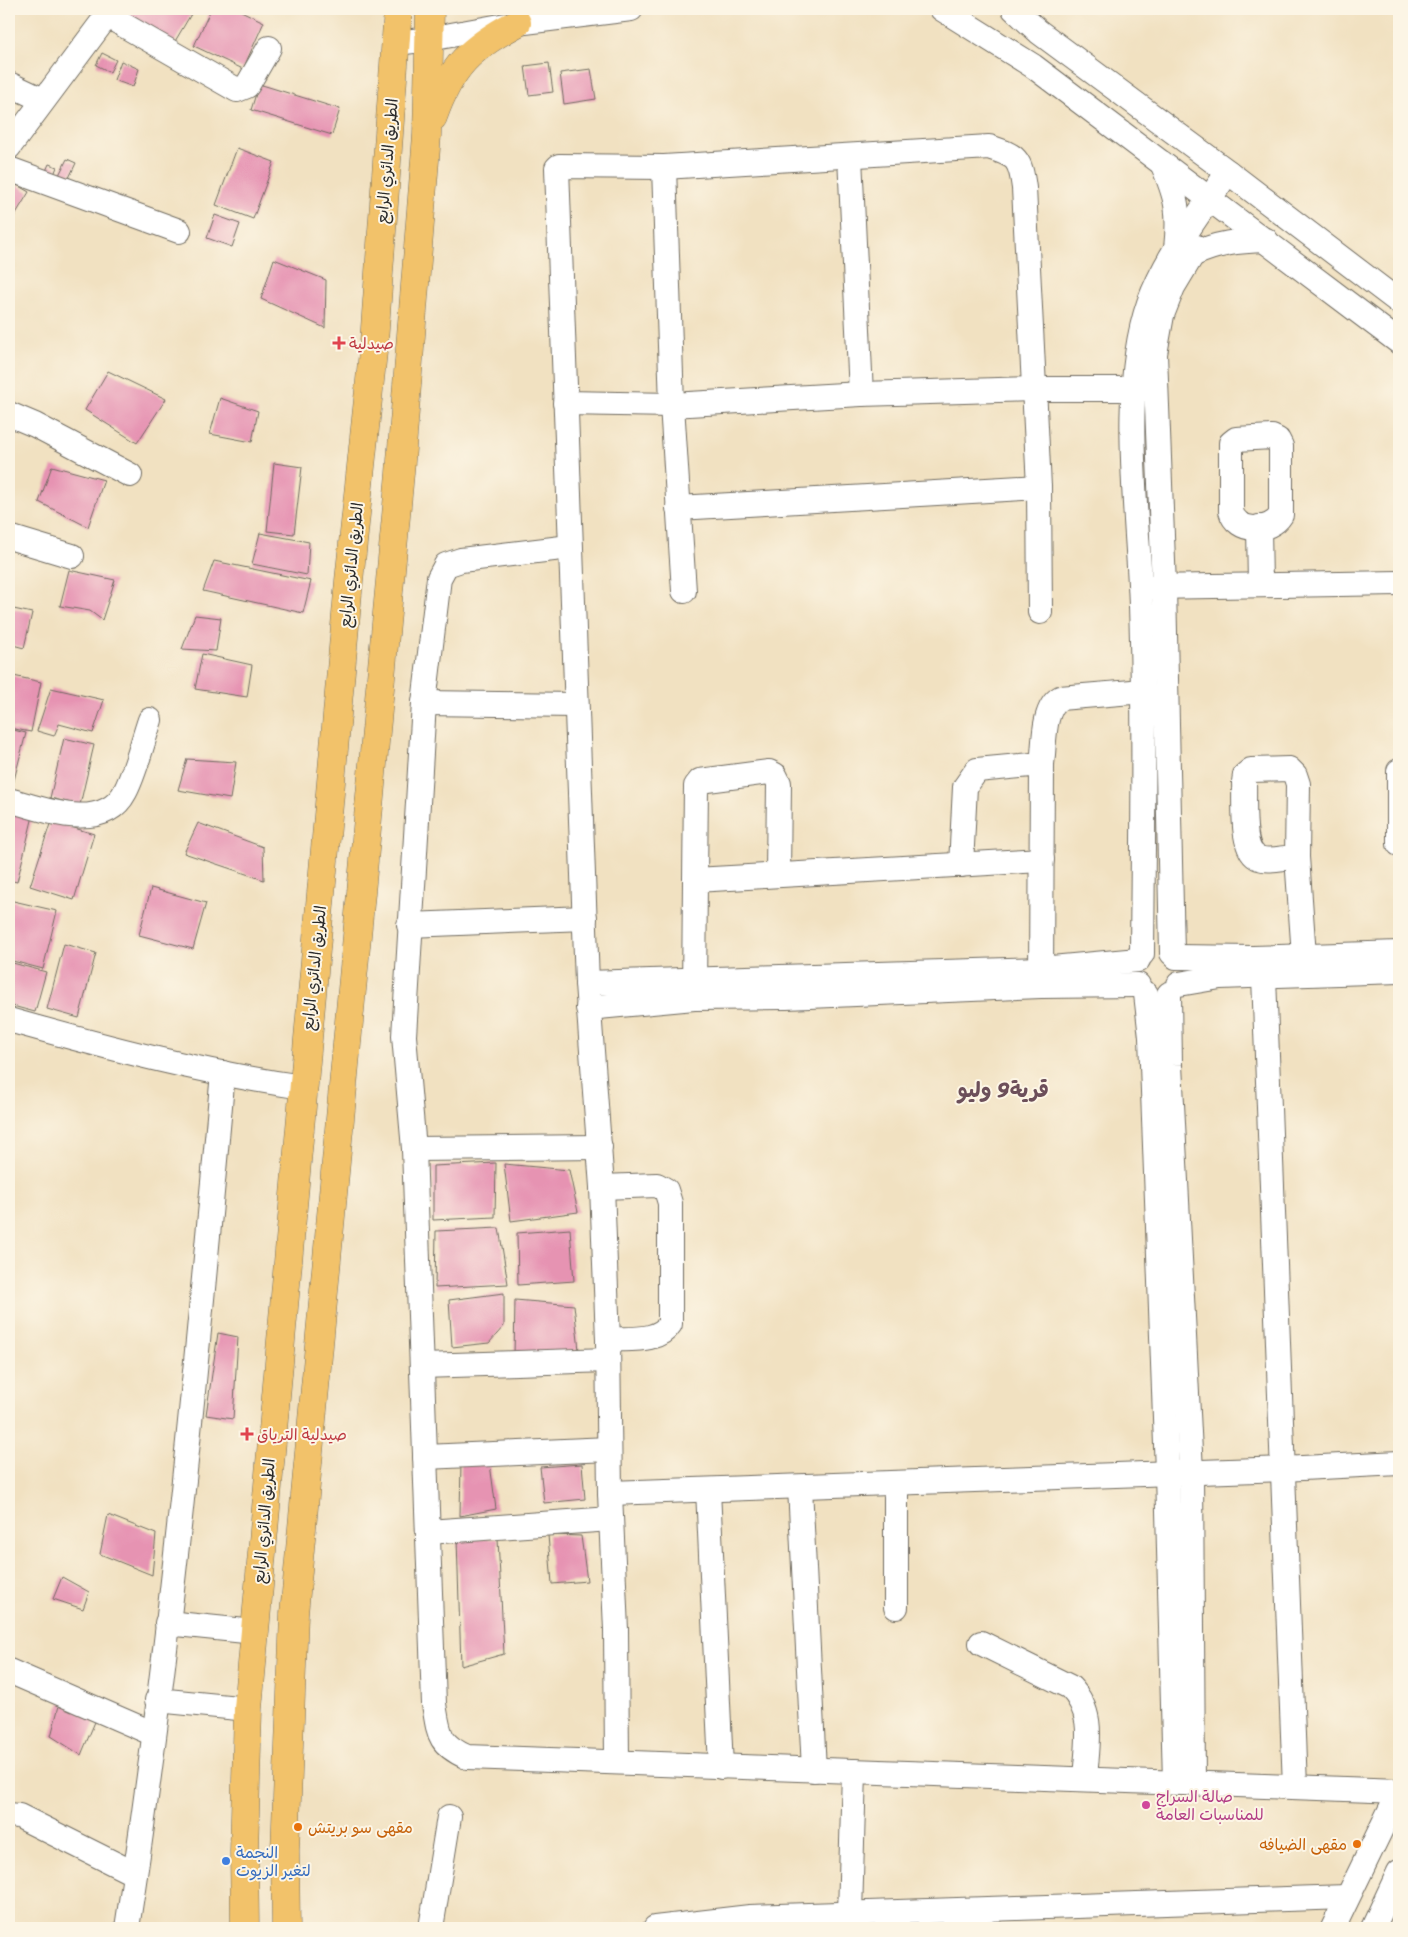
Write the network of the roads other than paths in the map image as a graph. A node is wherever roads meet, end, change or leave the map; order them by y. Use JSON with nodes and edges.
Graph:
{"nodes":[{"id":1,"x":398,"y":9,"type":"edge"},
{"id":2,"x":430,"y":9,"type":"edge"},
{"id":3,"x":632,"y":9,"type":"edge"},
{"id":4,"x":942,"y":9,"type":"edge"},
{"id":5,"x":1014,"y":9,"type":"edge"},
{"id":6,"x":109,"y":12,"type":"edge"},
{"id":7,"x":517,"y":23,"type":"junction"},
{"id":8,"x":429,"y":39,"type":"junction"},
{"id":9,"x":397,"y":42,"type":"junction"},
{"id":10,"x":269,"y":48,"type":"dead end"},
{"id":11,"x":9,"y":84,"type":"edge"},
{"id":12,"x":44,"y":100,"type":"junction"},
{"id":13,"x":427,"y":135,"type":"junction"},
{"id":14,"x":9,"y":147,"type":"edge"},
{"id":15,"x":850,"y":157,"type":"junction"},
{"id":16,"x":1161,"y":162,"type":"junction"},
{"id":17,"x":664,"y":167,"type":"junction"},
{"id":18,"x":9,"y":169,"type":"edge"},
{"id":19,"x":1235,"y":176,"type":"junction"},
{"id":20,"x":1216,"y":203,"type":"junction"},
{"id":21,"x":179,"y":231,"type":"dead end"},
{"id":22,"x":1266,"y":240,"type":"junction"},
{"id":23,"x":1184,"y":253,"type":"junction"},
{"id":24,"x":1399,"y":302,"type":"edge"},
{"id":25,"x":1399,"y":342,"type":"edge"},
{"id":26,"x":1032,"y":389,"type":"junction"},
{"id":27,"x":1145,"y":389,"type":"junction"},
{"id":28,"x":861,"y":394,"type":"junction"},
{"id":29,"x":565,"y":403,"type":"junction"},
{"id":30,"x":672,"y":405,"type":"junction"},
{"id":31,"x":9,"y":414,"type":"edge"},
{"id":32,"x":130,"y":475,"type":"dead end"},
{"id":33,"x":1039,"y":487,"type":"junction"},
{"id":34,"x":678,"y":508,"type":"junction"},
{"id":35,"x":1259,"y":527,"type":"dead end"},
{"id":36,"x":9,"y":536,"type":"edge"},
{"id":37,"x":570,"y":547,"type":"junction"},
{"id":38,"x":72,"y":556,"type":"dead end"},
{"id":39,"x":1399,"y":583,"type":"edge"},
{"id":40,"x":1260,"y":585,"type":"junction"},
{"id":41,"x":1140,"y":587,"type":"junction"},
{"id":42,"x":1164,"y":587,"type":"junction"},
{"id":43,"x":684,"y":591,"type":"dead end"},
{"id":44,"x":1040,"y":612,"type":"dead end"},
{"id":45,"x":1144,"y":691,"type":"junction"},
{"id":46,"x":424,"y":703,"type":"junction"},
{"id":47,"x":576,"y":705,"type":"junction"},
{"id":48,"x":150,"y":720,"type":"dead end"},
{"id":49,"x":1042,"y":764,"type":"junction"},
{"id":50,"x":1399,"y":771,"type":"edge"},
{"id":51,"x":9,"y":800,"type":"edge"},
{"id":52,"x":1399,"y":844,"type":"edge"},
{"id":53,"x":1298,"y":857,"type":"dead end"},
{"id":54,"x":1042,"y":860,"type":"junction"},
{"id":55,"x":961,"y":864,"type":"junction"},
{"id":56,"x":778,"y":875,"type":"junction"},
{"id":57,"x":695,"y":880,"type":"junction"},
{"id":58,"x":585,"y":918,"type":"junction"},
{"id":59,"x":409,"y":925,"type":"junction"},
{"id":60,"x":1399,"y":953,"type":"edge"},
{"id":61,"x":1174,"y":955,"type":"junction"},
{"id":62,"x":1304,"y":956,"type":"junction"},
{"id":63,"x":1140,"y":957,"type":"junction"},
{"id":64,"x":1399,"y":971,"type":"edge"},
{"id":65,"x":1041,"y":977,"type":"junction"},
{"id":66,"x":1264,"y":977,"type":"junction"},
{"id":67,"x":587,"y":984,"type":"junction"},
{"id":68,"x":694,"y":988,"type":"junction"},
{"id":69,"x":1158,"y":989,"type":"junction"},
{"id":70,"x":588,"y":1008,"type":"junction"},
{"id":71,"x":9,"y":1020,"type":"edge"},
{"id":72,"x":223,"y":1073,"type":"junction"},
{"id":73,"x":303,"y":1086,"type":"junction"},
{"id":74,"x":600,"y":1147,"type":"junction"},
{"id":75,"x":414,"y":1149,"type":"junction"},
{"id":76,"x":602,"y":1187,"type":"junction"},
{"id":77,"x":608,"y":1350,"type":"junction"},
{"id":78,"x":422,"y":1366,"type":"junction"},
{"id":79,"x":609,"y":1449,"type":"junction"},
{"id":80,"x":425,"y":1458,"type":"junction"},
{"id":81,"x":1399,"y":1463,"type":"edge"},
{"id":82,"x":1283,"y":1470,"type":"junction"},
{"id":83,"x":1191,"y":1471,"type":"junction"},
{"id":84,"x":1167,"y":1472,"type":"junction"},
{"id":85,"x":896,"y":1483,"type":"junction"},
{"id":86,"x":800,"y":1487,"type":"junction"},
{"id":87,"x":708,"y":1490,"type":"junction"},
{"id":88,"x":610,"y":1493,"type":"junction"},
{"id":89,"x":611,"y":1519,"type":"junction"},
{"id":90,"x":428,"y":1532,"type":"junction"},
{"id":91,"x":896,"y":1607,"type":"dead end"},
{"id":92,"x":166,"y":1623,"type":"junction"},
{"id":93,"x":254,"y":1632,"type":"junction"},
{"id":94,"x":981,"y":1643,"type":"dead end"},
{"id":95,"x":9,"y":1671,"type":"edge"},
{"id":96,"x":157,"y":1700,"type":"junction"},
{"id":97,"x":248,"y":1710,"type":"junction"},
{"id":98,"x":154,"y":1734,"type":"junction"},
{"id":99,"x":617,"y":1762,"type":"junction"},
{"id":100,"x":721,"y":1766,"type":"junction"},
{"id":101,"x":814,"y":1770,"type":"junction"},
{"id":102,"x":854,"y":1771,"type":"junction"},
{"id":103,"x":1085,"y":1779,"type":"junction"},
{"id":104,"x":1184,"y":1783,"type":"junction"},
{"id":105,"x":1294,"y":1787,"type":"junction"},
{"id":106,"x":1399,"y":1791,"type":"edge"},
{"id":107,"x":9,"y":1815,"type":"edge"},
{"id":108,"x":449,"y":1817,"type":"dead end"},
{"id":109,"x":1399,"y":1872,"type":"edge"},
{"id":110,"x":135,"y":1874,"type":"junction"},
{"id":111,"x":1348,"y":1897,"type":"junction"},
{"id":112,"x":1392,"y":1901,"type":"edge"},
{"id":113,"x":850,"y":1914,"type":"junction"},
{"id":114,"x":710,"y":1925,"type":"edge"},
{"id":115,"x":126,"y":1928,"type":"edge"},
{"id":116,"x":245,"y":1928,"type":"edge"},
{"id":117,"x":286,"y":1928,"type":"edge"},
{"id":118,"x":431,"y":1928,"type":"edge"},
{"id":119,"x":655,"y":1928,"type":"edge"},
{"id":120,"x":1333,"y":1928,"type":"edge"},
{"id":121,"x":1373,"y":1928,"type":"edge"}],
"edges":[{"from":1,"to":9,"type":"main road","name":"الطريق الدائري الرابع"},
{"from":2,"to":8,"type":"main road"},
{"from":3,"to":7,"type":"street"},
{"from":4,"to":16,"type":"street"},
{"from":5,"to":19,"type":"street"},
{"from":6,"to":10,"type":"street"},
{"from":6,"to":12,"type":"street"},
{"from":7,"to":8,"type":"street"},
{"from":7,"to":13,"type":"main road"},
{"from":8,"to":9,"type":"street"},
{"from":8,"to":13,"type":"main road"},
{"from":9,"to":73,"type":"main road","name":"الطريق الدائري الرابع"},
{"from":11,"to":12,"type":"street"},
{"from":12,"to":14,"type":"street"},
{"from":13,"to":117,"type":"main road"},
{"from":15,"to":17,"type":"street"},
{"from":15,"to":26,"type":"street"},
{"from":15,"to":28,"type":"street"},
{"from":16,"to":20,"type":"street"},
{"from":16,"to":23,"type":"street"},
{"from":17,"to":29,"type":"street"},
{"from":17,"to":30,"type":"street"},
{"from":18,"to":21,"type":"street"},
{"from":19,"to":20,"type":"street"},
{"from":19,"to":24,"type":"street"},
{"from":20,"to":22,"type":"street"},
{"from":20,"to":23,"type":"street"},
{"from":22,"to":23,"type":"street"},
{"from":22,"to":25,"type":"street"},
{"from":23,"to":27,"type":"street"},
{"from":26,"to":27,"type":"street"},
{"from":26,"to":28,"type":"street"},
{"from":26,"to":33,"type":"street"},
{"from":27,"to":41,"type":"street"},
{"from":27,"to":42,"type":"street"},
{"from":28,"to":30,"type":"street"},
{"from":29,"to":30,"type":"street"},
{"from":29,"to":37,"type":"street"},
{"from":30,"to":34,"type":"street"},
{"from":31,"to":32,"type":"street"},
{"from":33,"to":34,"type":"street"},
{"from":33,"to":44,"type":"street"},
{"from":34,"to":43,"type":"street"},
{"from":35,"to":40,"type":"street"},
{"from":36,"to":38,"type":"street"},
{"from":37,"to":46,"type":"street"},
{"from":37,"to":47,"type":"street"},
{"from":39,"to":40,"type":"street"},
{"from":40,"to":42,"type":"street"},
{"from":41,"to":42,"type":"street"},
{"from":41,"to":45,"type":"street"},
{"from":42,"to":61,"type":"street"},
{"from":45,"to":49,"type":"street"},
{"from":45,"to":63,"type":"street"},
{"from":46,"to":47,"type":"street"},
{"from":46,"to":59,"type":"street"},
{"from":47,"to":58,"type":"street"},
{"from":48,"to":51,"type":"street"},
{"from":49,"to":54,"type":"street"},
{"from":49,"to":55,"type":"street"},
{"from":50,"to":52,"type":"street"},
{"from":53,"to":62,"type":"street"},
{"from":54,"to":55,"type":"street"},
{"from":54,"to":65,"type":"street"},
{"from":55,"to":56,"type":"street"},
{"from":56,"to":57,"type":"street"},
{"from":56,"to":57,"type":"street"},
{"from":57,"to":68,"type":"street"},
{"from":58,"to":59,"type":"street"},
{"from":58,"to":67,"type":"street"},
{"from":59,"to":75,"type":"street"},
{"from":60,"to":62,"type":"street"},
{"from":61,"to":62,"type":"street"},
{"from":61,"to":63,"type":"street"},
{"from":61,"to":69,"type":"street"},
{"from":63,"to":65,"type":"street"},
{"from":63,"to":69,"type":"street"},
{"from":64,"to":66,"type":"street"},
{"from":65,"to":68,"type":"street"},
{"from":65,"to":69,"type":"street"},
{"from":66,"to":69,"type":"street"},
{"from":66,"to":82,"type":"street"},
{"from":67,"to":68,"type":"street"},
{"from":67,"to":70,"type":"street"},
{"from":68,"to":70,"type":"street"},
{"from":69,"to":83,"type":"street"},
{"from":69,"to":84,"type":"street"},
{"from":70,"to":74,"type":"street"},
{"from":71,"to":72,"type":"street"},
{"from":72,"to":73,"type":"street"},
{"from":72,"to":92,"type":"street"},
{"from":73,"to":93,"type":"main road","name":"الطريق الدائري الرابع"},
{"from":74,"to":75,"type":"street"},
{"from":74,"to":76,"type":"street"},
{"from":75,"to":78,"type":"street"},
{"from":76,"to":77,"type":"street"},
{"from":76,"to":77,"type":"street"},
{"from":77,"to":78,"type":"street"},
{"from":77,"to":79,"type":"street"},
{"from":78,"to":80,"type":"street"},
{"from":79,"to":80,"type":"street"},
{"from":79,"to":88,"type":"street"},
{"from":80,"to":90,"type":"street"},
{"from":81,"to":82,"type":"street"},
{"from":82,"to":83,"type":"street"},
{"from":82,"to":105,"type":"street"},
{"from":83,"to":84,"type":"street"},
{"from":83,"to":104,"type":"street"},
{"from":84,"to":85,"type":"street"},
{"from":84,"to":104,"type":"street"},
{"from":85,"to":86,"type":"street"},
{"from":85,"to":91,"type":"street"},
{"from":86,"to":87,"type":"street"},
{"from":86,"to":101,"type":"street"},
{"from":87,"to":88,"type":"street"},
{"from":87,"to":100,"type":"street"},
{"from":88,"to":89,"type":"street"},
{"from":89,"to":90,"type":"street"},
{"from":89,"to":99,"type":"street"},
{"from":90,"to":99,"type":"street"},
{"from":92,"to":93,"type":"street"},
{"from":92,"to":96,"type":"street"},
{"from":93,"to":97,"type":"main road","name":"الطريق الدائري الرابع"},
{"from":94,"to":103,"type":"street"},
{"from":95,"to":98,"type":"street"},
{"from":96,"to":97,"type":"street"},
{"from":96,"to":98,"type":"street"},
{"from":97,"to":116,"type":"main road","name":"الطريق الدائري الرابع"},
{"from":98,"to":110,"type":"street"},
{"from":99,"to":100,"type":"street"},
{"from":100,"to":101,"type":"street"},
{"from":101,"to":102,"type":"street"},
{"from":102,"to":103,"type":"street"},
{"from":102,"to":113,"type":"street"},
{"from":103,"to":104,"type":"street"},
{"from":104,"to":105,"type":"street"},
{"from":105,"to":106,"type":"street"},
{"from":106,"to":111,"type":"street"},
{"from":107,"to":110,"type":"street"},
{"from":108,"to":118,"type":"street"},
{"from":109,"to":112,"type":"street"},
{"from":110,"to":115,"type":"street"},
{"from":111,"to":113,"type":"street"},
{"from":111,"to":120,"type":"street"},
{"from":112,"to":121,"type":"street"},
{"from":113,"to":114,"type":"street"},
{"from":114,"to":119,"type":"street"}]}
